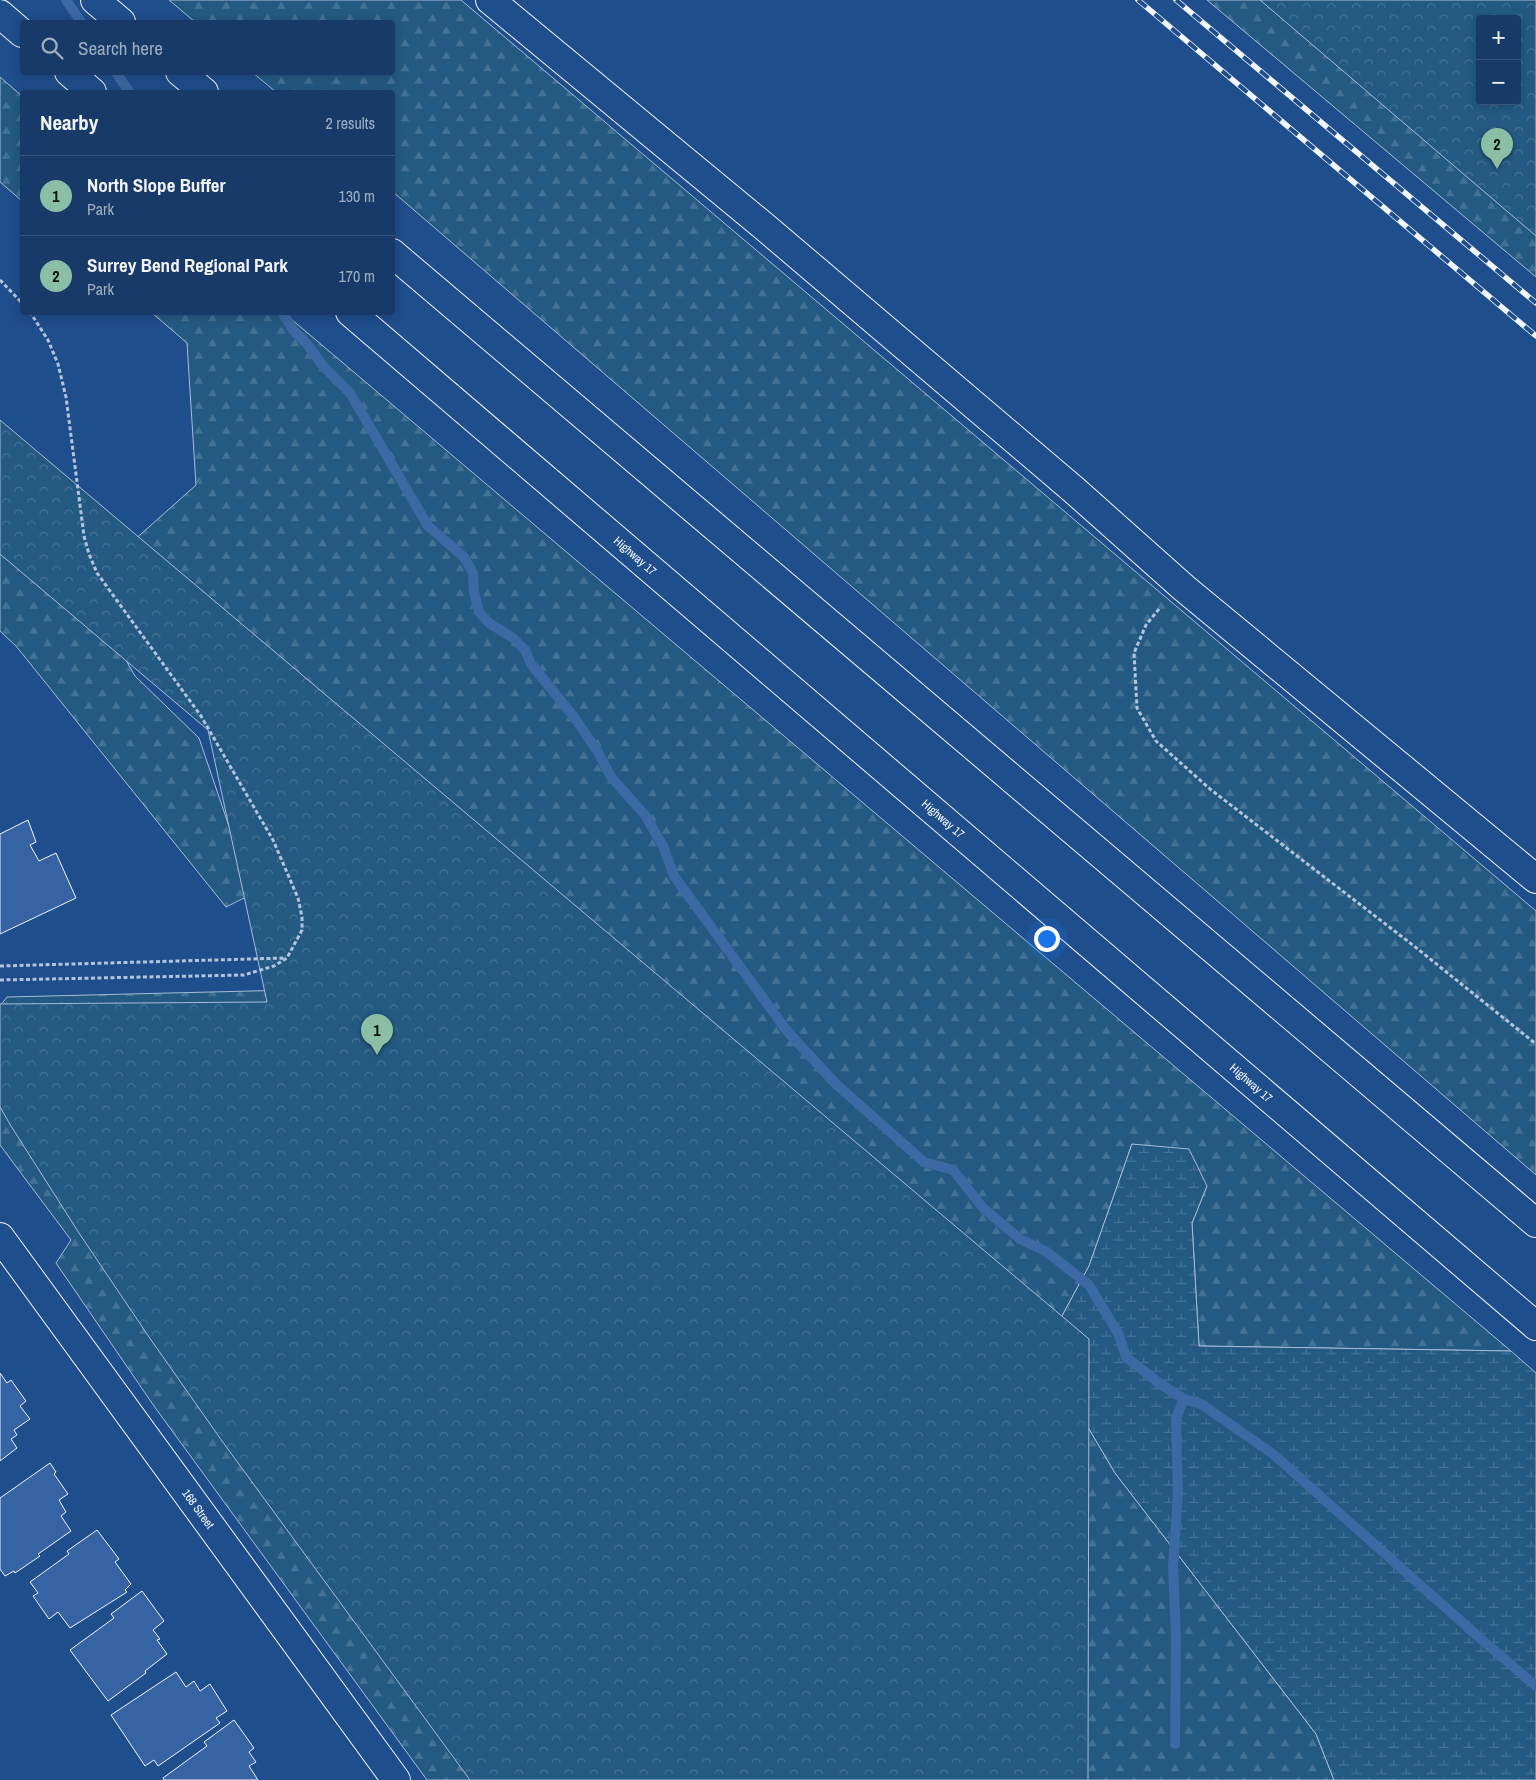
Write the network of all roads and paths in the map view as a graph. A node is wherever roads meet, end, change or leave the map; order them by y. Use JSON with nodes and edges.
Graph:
{"nodes":[{"id":1,"x":95,"y":0,"type":"edge"},
{"id":2,"x":490,"y":0,"type":"edge"},
{"id":3,"x":0,"y":14,"type":"edge"},
{"id":4,"x":119,"y":20,"type":"edge"},
{"id":5,"x":20,"y":31,"type":"edge"},
{"id":6,"x":72,"y":75,"type":"edge"},
{"id":7,"x":184,"y":75,"type":"edge"},
{"id":8,"x":90,"y":90,"type":"edge"},
{"id":9,"x":202,"y":90,"type":"edge"},
{"id":10,"x":395,"y":256,"type":"edge"},
{"id":11,"x":0,"y":280,"type":"edge"},
{"id":12,"x":20,"y":300,"type":"edge"},
{"id":13,"x":32,"y":315,"type":"edge"},
{"id":14,"x":354,"y":315,"type":"edge"},
{"id":15,"x":1184,"y":588,"type":"junction"},
{"id":16,"x":1536,"y":879,"type":"edge"},
{"id":17,"x":287,"y":958,"type":"junction"},
{"id":18,"x":0,"y":966,"type":"edge"},
{"id":19,"x":0,"y":980,"type":"edge"},
{"id":20,"x":1536,"y":1044,"type":"edge"},
{"id":21,"x":1536,"y":1223,"type":"edge"},
{"id":22,"x":0,"y":1238,"type":"edge"},
{"id":23,"x":1536,"y":1326,"type":"edge"},
{"id":24,"x":396,"y":1780,"type":"edge"}],
"edges":[{"from":1,"to":4,"type":"main road"},
{"from":2,"to":15,"type":"main road"},
{"from":3,"to":5,"type":"main road"},
{"from":6,"to":8,"type":"main road"},
{"from":7,"to":9,"type":"main road"},
{"from":10,"to":21,"type":"main road"},
{"from":11,"to":12,"type":"path"},
{"from":13,"to":17,"type":"path"},
{"from":14,"to":23,"type":"main road","name":"Highway 17"},
{"from":15,"to":16,"type":"main road"},
{"from":15,"to":20,"type":"path"},
{"from":17,"to":18,"type":"path"},
{"from":17,"to":19,"type":"path"},
{"from":22,"to":24,"type":"main road","name":"168 Street"}]}
